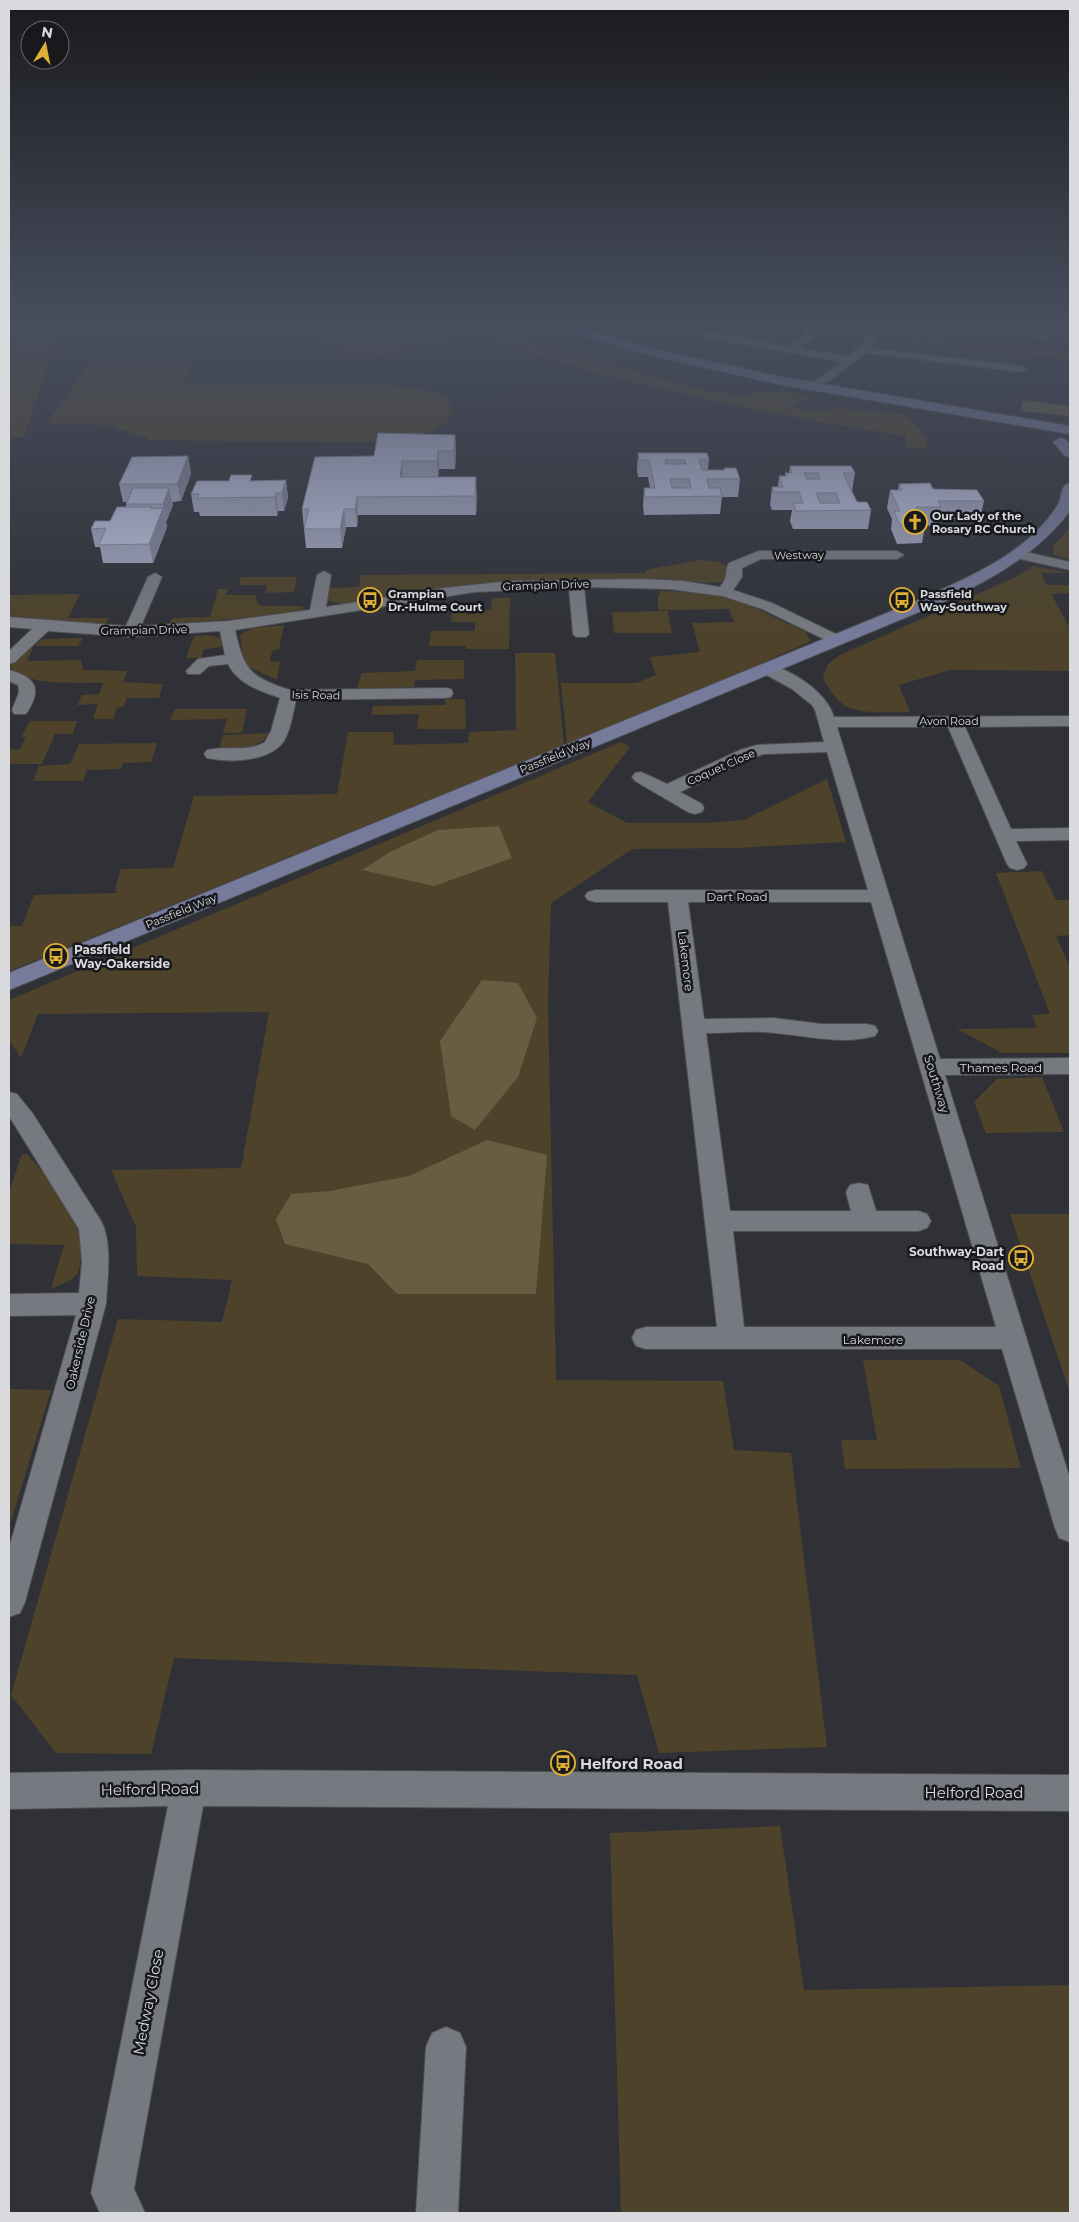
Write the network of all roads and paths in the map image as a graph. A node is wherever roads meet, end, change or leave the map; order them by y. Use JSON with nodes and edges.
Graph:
{"nodes":[{"id":1,"x":1029,"y":426,"type":"edge"},
{"id":2,"x":1047,"y":426,"type":"edge"},
{"id":3,"x":1070,"y":430,"type":"edge"},
{"id":4,"x":1061,"y":441,"type":"edge"},
{"id":5,"x":1070,"y":453,"type":"edge"},
{"id":6,"x":1070,"y":488,"type":"edge"},
{"id":7,"x":1017,"y":554,"type":"junction"},
{"id":8,"x":897,"y":555,"type":"dead end"},
{"id":9,"x":1070,"y":566,"type":"edge"},
{"id":10,"x":324,"y":575,"type":"dead end"},
{"id":11,"x":155,"y":577,"type":"dead end"},
{"id":12,"x":576,"y":583,"type":"junction"},
{"id":13,"x":724,"y":592,"type":"junction"},
{"id":14,"x":317,"y":613,"type":"junction"},
{"id":15,"x":9,"y":622,"type":"edge"},
{"id":16,"x":44,"y":626,"type":"junction"},
{"id":17,"x":227,"y":626,"type":"junction"},
{"id":18,"x":131,"y":632,"type":"junction"},
{"id":19,"x":581,"y":634,"type":"dead end"},
{"id":20,"x":836,"y":640,"type":"junction"},
{"id":21,"x":236,"y":658,"type":"junction"},
{"id":22,"x":9,"y":659,"type":"edge"},
{"id":23,"x":767,"y":668,"type":"junction"},
{"id":24,"x":194,"y":671,"type":"dead end"},
{"id":25,"x":9,"y":675,"type":"edge"},
{"id":26,"x":445,"y":694,"type":"dead end"},
{"id":27,"x":289,"y":695,"type":"junction"},
{"id":28,"x":20,"y":710,"type":"dead end"},
{"id":29,"x":954,"y":721,"type":"junction"},
{"id":30,"x":1070,"y":721,"type":"edge"},
{"id":31,"x":827,"y":722,"type":"junction"},
{"id":32,"x":835,"y":747,"type":"junction"},
{"id":33,"x":213,"y":754,"type":"dead end"},
{"id":34,"x":641,"y":777,"type":"dead end"},
{"id":35,"x":668,"y":792,"type":"junction"},
{"id":36,"x":695,"y":808,"type":"dead end"},
{"id":37,"x":1070,"y":834,"type":"edge"},
{"id":38,"x":1004,"y":835,"type":"junction"},
{"id":39,"x":1017,"y":864,"type":"dead end"},
{"id":40,"x":595,"y":896,"type":"dead end"},
{"id":41,"x":677,"y":896,"type":"junction"},
{"id":42,"x":879,"y":896,"type":"junction"},
{"id":43,"x":9,"y":982,"type":"edge"},
{"id":44,"x":694,"y":1026,"type":"junction"},
{"id":45,"x":867,"y":1030,"type":"dead end"},
{"id":46,"x":1070,"y":1066,"type":"edge"},
{"id":47,"x":931,"y":1067,"type":"junction"},
{"id":48,"x":9,"y":1100,"type":"edge"},
{"id":49,"x":859,"y":1192,"type":"dead end"},
{"id":50,"x":719,"y":1221,"type":"junction"},
{"id":51,"x":866,"y":1221,"type":"junction"},
{"id":52,"x":918,"y":1221,"type":"dead end"},
{"id":53,"x":92,"y":1304,"type":"junction"},
{"id":54,"x":9,"y":1305,"type":"edge"},
{"id":55,"x":646,"y":1338,"type":"dead end"},
{"id":56,"x":1014,"y":1338,"type":"junction"},
{"id":57,"x":732,"y":1339,"type":"junction"},
{"id":58,"x":1070,"y":1528,"type":"edge"},
{"id":59,"x":9,"y":1602,"type":"edge"},
{"id":60,"x":189,"y":1788,"type":"junction"},
{"id":61,"x":9,"y":1791,"type":"edge"},
{"id":62,"x":1070,"y":1793,"type":"edge"},
{"id":63,"x":446,"y":2047,"type":"dead end"},
{"id":64,"x":124,"y":2213,"type":"edge"},
{"id":65,"x":437,"y":2213,"type":"edge"}],
"edges":[{"from":1,"to":4,"type":"street"},
{"from":2,"to":3,"type":"street"},
{"from":3,"to":4,"type":"street"},
{"from":4,"to":5,"type":"street"},
{"from":6,"to":7,"type":"street","name":"Passfield Way"},
{"from":7,"to":9,"type":"street"},
{"from":7,"to":20,"type":"street","name":"Passfield Way"},
{"from":8,"to":13,"type":"street","name":"Westway"},
{"from":10,"to":14,"type":"street"},
{"from":11,"to":18,"type":"street"},
{"from":12,"to":13,"type":"street","name":"Grampian Drive"},
{"from":12,"to":14,"type":"street","name":"Grampian Drive"},
{"from":12,"to":19,"type":"street"},
{"from":13,"to":20,"type":"street","name":"Grampian Drive"},
{"from":14,"to":17,"type":"street","name":"Grampian Drive"},
{"from":15,"to":16,"type":"street","name":"Grampian Drive"},
{"from":16,"to":18,"type":"street","name":"Grampian Drive"},
{"from":16,"to":22,"type":"street"},
{"from":17,"to":18,"type":"street","name":"Grampian Drive"},
{"from":17,"to":21,"type":"street","name":"Isis Road"},
{"from":20,"to":23,"type":"street","name":"Passfield Way"},
{"from":21,"to":24,"type":"street"},
{"from":21,"to":27,"type":"street","name":"Isis Road"},
{"from":23,"to":31,"type":"street","name":"Southway"},
{"from":23,"to":43,"type":"street","name":"Passfield Way"},
{"from":25,"to":28,"type":"street"},
{"from":26,"to":27,"type":"street","name":"Isis Road"},
{"from":27,"to":33,"type":"street"},
{"from":29,"to":30,"type":"street","name":"Avon Road"},
{"from":29,"to":31,"type":"street","name":"Avon Road"},
{"from":29,"to":38,"type":"street"},
{"from":31,"to":32,"type":"street","name":"Southway"},
{"from":32,"to":35,"type":"street","name":"Coquet Close"},
{"from":32,"to":42,"type":"street","name":"Southway"},
{"from":34,"to":35,"type":"street"},
{"from":35,"to":36,"type":"street"},
{"from":37,"to":38,"type":"street"},
{"from":38,"to":39,"type":"street"},
{"from":40,"to":41,"type":"street","name":"Dart Road"},
{"from":41,"to":42,"type":"street","name":"Dart Road"},
{"from":41,"to":44,"type":"street","name":"Lakemore"},
{"from":42,"to":47,"type":"street","name":"Southway"},
{"from":44,"to":45,"type":"street"},
{"from":44,"to":50,"type":"street","name":"Lakemore"},
{"from":46,"to":47,"type":"street","name":"Thames Road"},
{"from":47,"to":56,"type":"street","name":"Southway"},
{"from":48,"to":53,"type":"street","name":"Oakerside Drive"},
{"from":49,"to":51,"type":"street"},
{"from":50,"to":51,"type":"street"},
{"from":50,"to":57,"type":"street","name":"Lakemore"},
{"from":51,"to":52,"type":"street"},
{"from":53,"to":54,"type":"street"},
{"from":53,"to":59,"type":"street","name":"Oakerside Drive"},
{"from":55,"to":57,"type":"street","name":"Lakemore"},
{"from":56,"to":57,"type":"street","name":"Lakemore"},
{"from":56,"to":58,"type":"street","name":"Southway"},
{"from":60,"to":61,"type":"street","name":"Helford Road"},
{"from":60,"to":62,"type":"street","name":"Helford Road"},
{"from":60,"to":64,"type":"street","name":"Medway Close"},
{"from":63,"to":65,"type":"street"}]}
